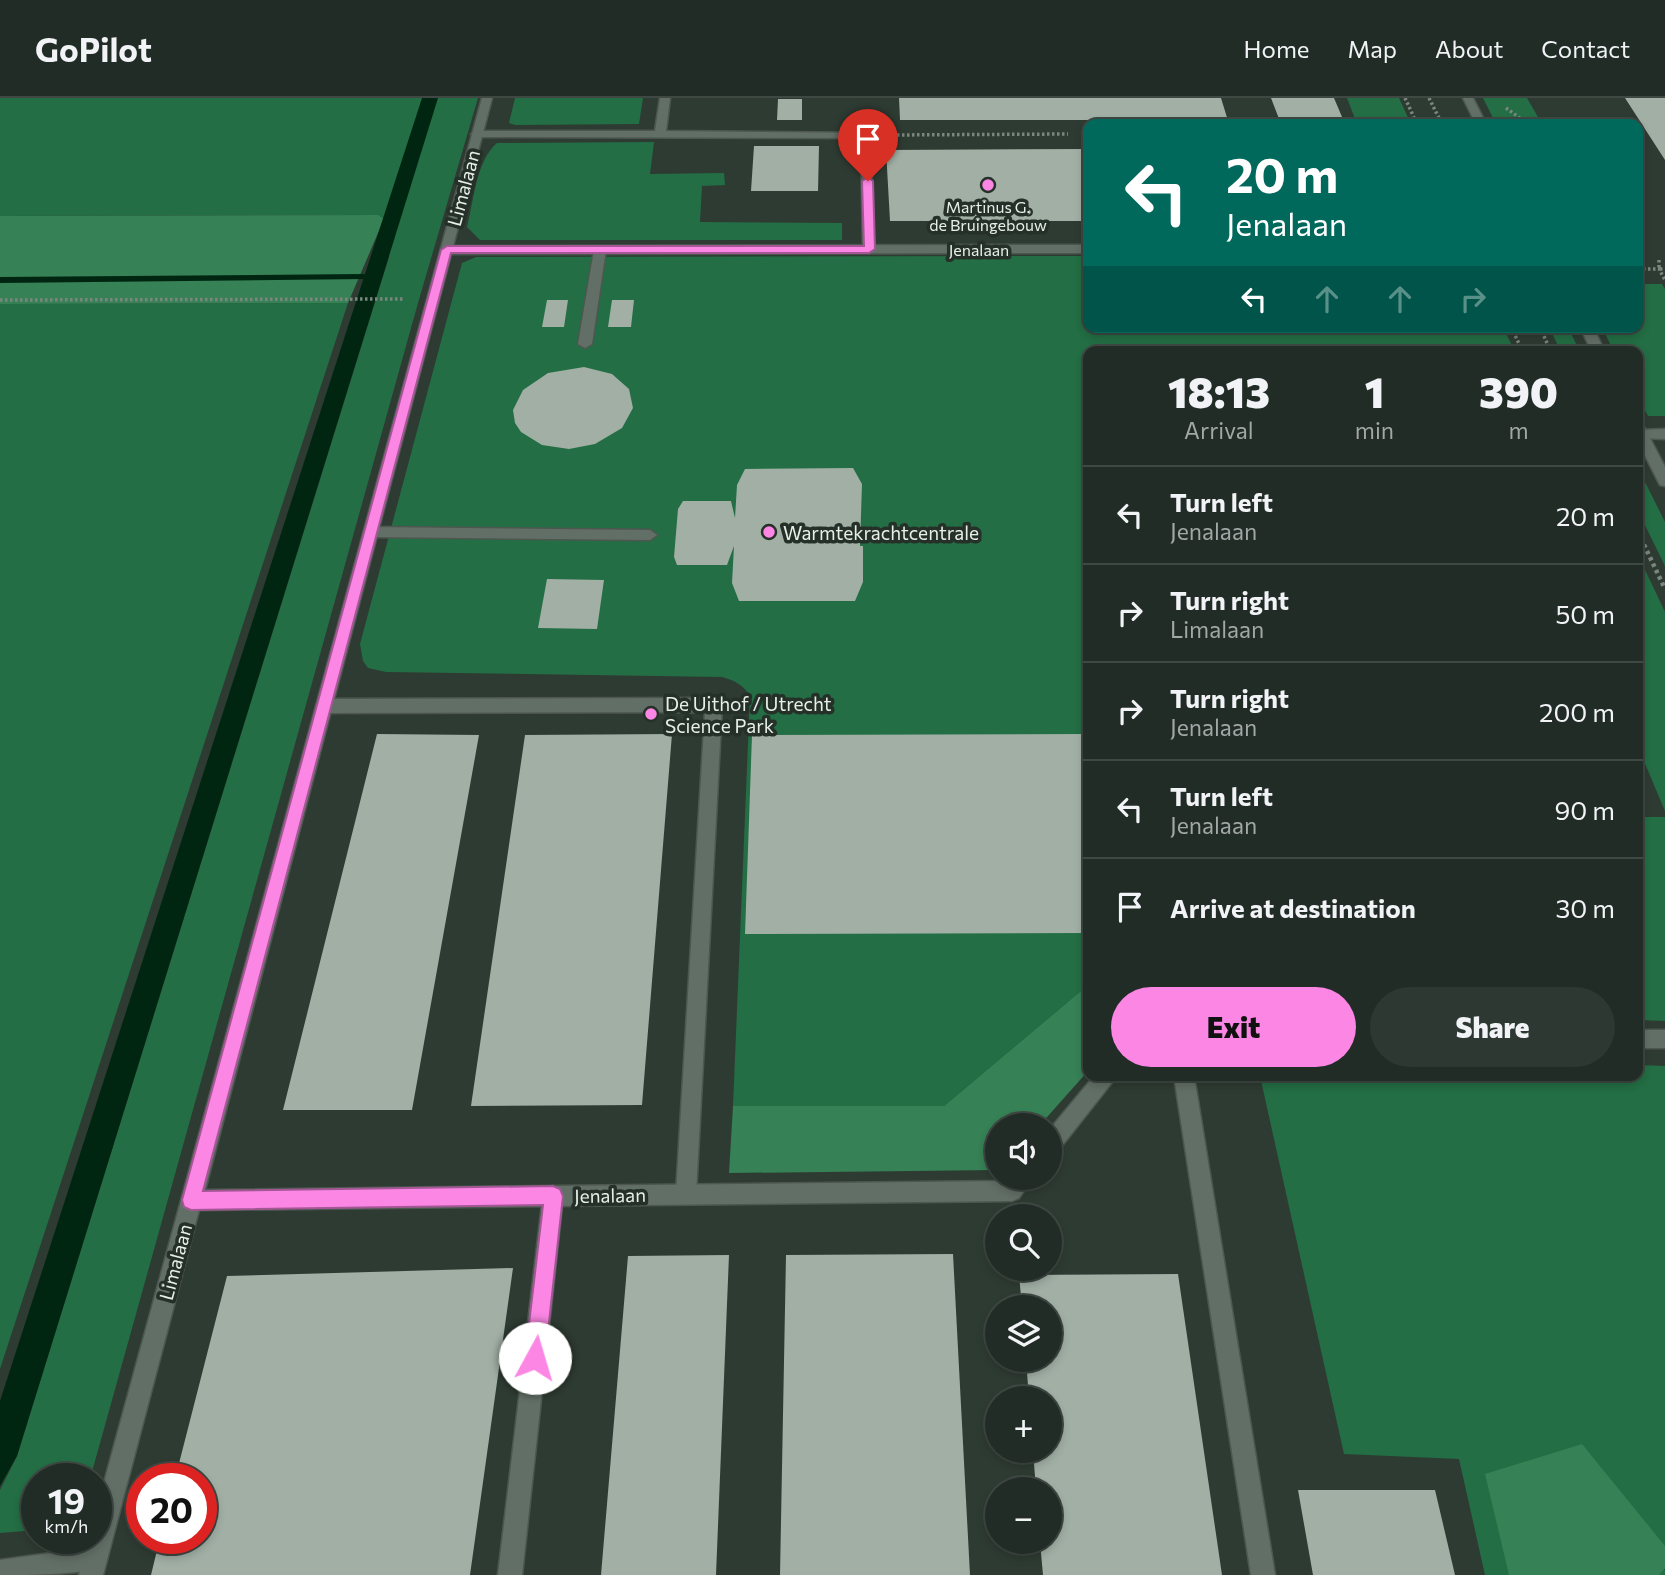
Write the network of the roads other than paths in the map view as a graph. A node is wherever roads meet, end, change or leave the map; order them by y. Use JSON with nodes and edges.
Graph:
{"nodes":[{"id":1,"x":487,"y":98,"type":"edge"},
{"id":2,"x":665,"y":98,"type":"edge"},
{"id":3,"x":1468,"y":98,"type":"edge"},
{"id":4,"x":1479,"y":119,"type":"edge"},
{"id":5,"x":477,"y":135,"type":"junction"},
{"id":6,"x":660,"y":135,"type":"junction"},
{"id":7,"x":1083,"y":248,"type":"edge"},
{"id":8,"x":869,"y":249,"type":"junction"},
{"id":9,"x":447,"y":250,"type":"junction"},
{"id":10,"x":600,"y":250,"type":"junction"},
{"id":11,"x":585,"y":344,"type":"dead end"},
{"id":12,"x":1643,"y":431,"type":"edge"},
{"id":13,"x":1665,"y":433,"type":"edge"},
{"id":14,"x":1643,"y":439,"type":"edge"},
{"id":15,"x":1665,"y":481,"type":"edge"},
{"id":16,"x":372,"y":532,"type":"junction"},
{"id":17,"x":650,"y":535,"type":"dead end"},
{"id":18,"x":324,"y":706,"type":"junction"},
{"id":19,"x":1643,"y":1039,"type":"edge"},
{"id":20,"x":1665,"y":1039,"type":"edge"},
{"id":21,"x":1103,"y":1081,"type":"edge"},
{"id":22,"x":1185,"y":1081,"type":"edge"},
{"id":23,"x":1062,"y":1130,"type":"edge"},
{"id":24,"x":1013,"y":1190,"type":"edge"},
{"id":25,"x":685,"y":1194,"type":"junction"},
{"id":26,"x":553,"y":1196,"type":"junction"},
{"id":27,"x":191,"y":1200,"type":"junction"},
{"id":28,"x":93,"y":1567,"type":"edge"},
{"id":29,"x":0,"y":1572,"type":"edge"},
{"id":30,"x":510,"y":1575,"type":"edge"},
{"id":31,"x":1263,"y":1575,"type":"edge"}],
"edges":[{"from":1,"to":5,"type":"street","name":"Limalaan"},
{"from":2,"to":6,"type":"street"},
{"from":3,"to":4,"type":"street"},
{"from":5,"to":6,"type":"street"},
{"from":5,"to":9,"type":"street","name":"Limalaan"},
{"from":6,"to":8,"type":"street"},
{"from":7,"to":8,"type":"street","name":"Jenalaan"},
{"from":8,"to":10,"type":"street","name":"Jenalaan"},
{"from":9,"to":10,"type":"street","name":"Jenalaan"},
{"from":9,"to":16,"type":"street","name":"Limalaan"},
{"from":10,"to":11,"type":"street"},
{"from":12,"to":13,"type":"street"},
{"from":14,"to":15,"type":"street"},
{"from":16,"to":17,"type":"street"},
{"from":16,"to":18,"type":"street","name":"Limalaan"},
{"from":18,"to":25,"type":"street"},
{"from":18,"to":27,"type":"street","name":"Limalaan"},
{"from":19,"to":20,"type":"street"},
{"from":21,"to":23,"type":"street"},
{"from":22,"to":31,"type":"street"},
{"from":24,"to":25,"type":"street","name":"Jenalaan"},
{"from":25,"to":26,"type":"street","name":"Jenalaan"},
{"from":26,"to":27,"type":"street","name":"Jenalaan"},
{"from":26,"to":30,"type":"street"},
{"from":27,"to":28,"type":"street","name":"Limalaan"},
{"from":28,"to":29,"type":"street"}]}
